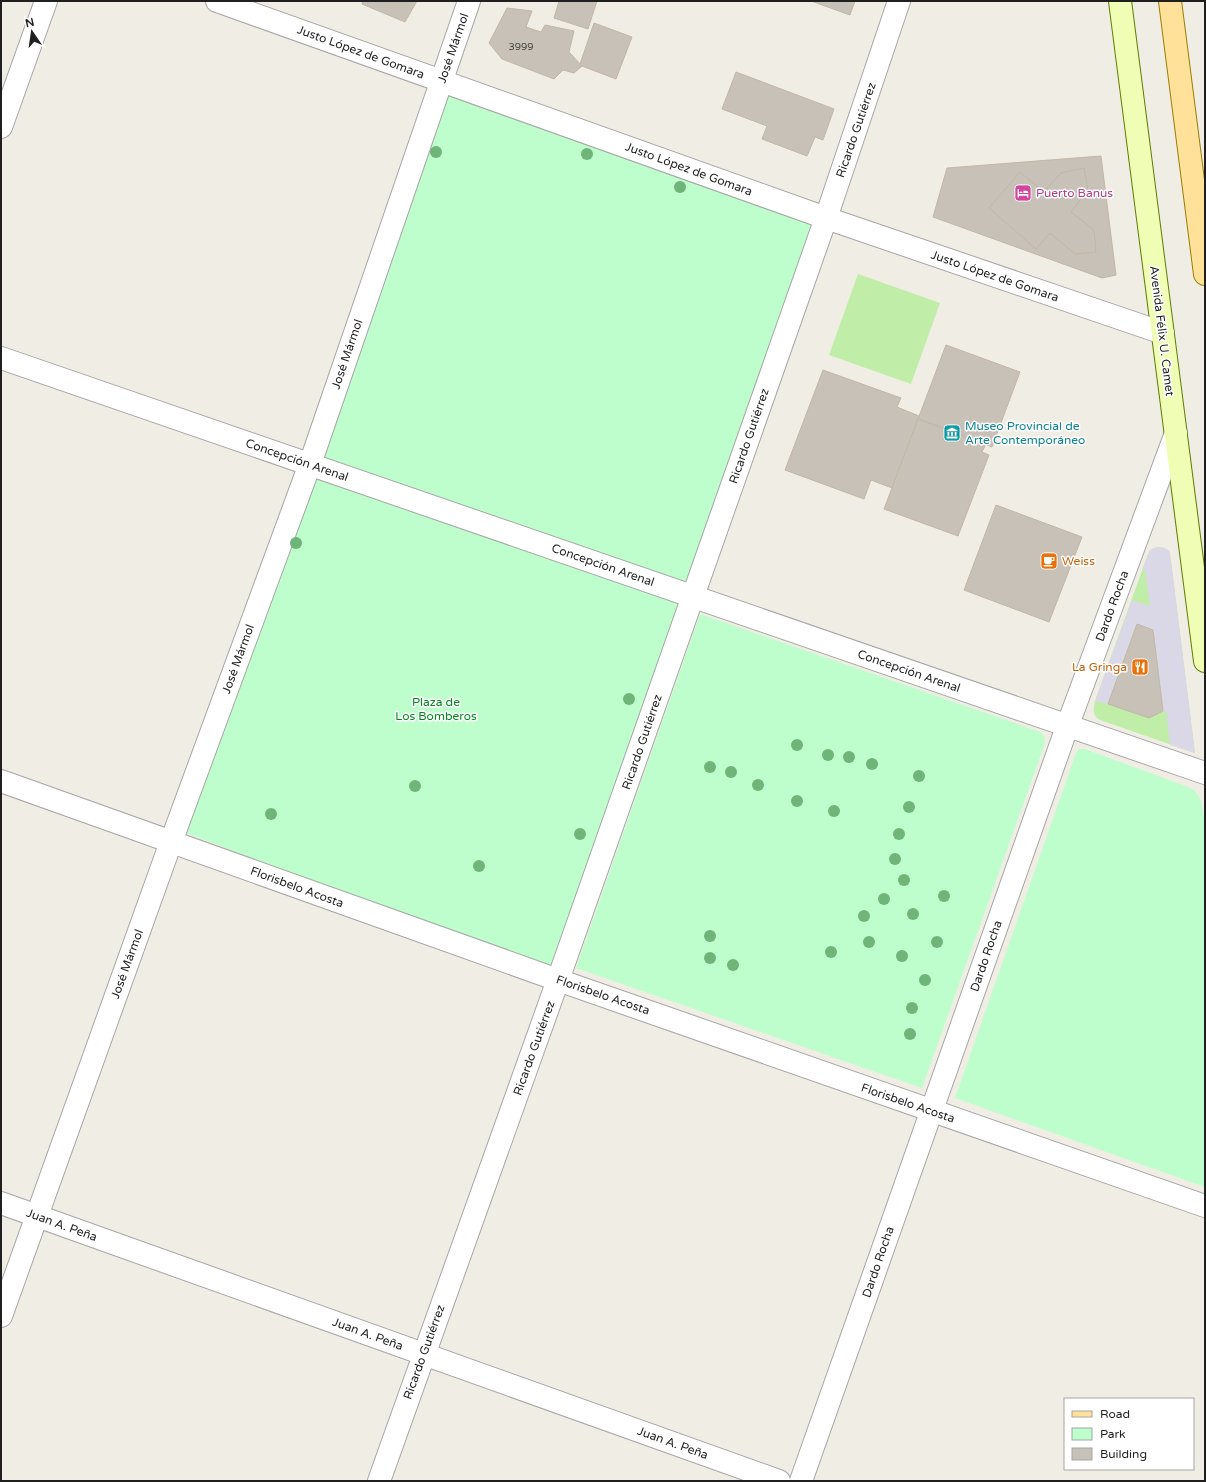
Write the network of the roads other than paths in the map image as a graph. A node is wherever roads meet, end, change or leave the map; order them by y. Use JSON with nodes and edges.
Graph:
{"nodes":[{"id":1,"x":46,"y":1,"type":"edge"},
{"id":2,"x":217,"y":1,"type":"edge"},
{"id":3,"x":469,"y":1,"type":"edge"},
{"id":4,"x":899,"y":1,"type":"edge"},
{"id":5,"x":1120,"y":1,"type":"edge"},
{"id":6,"x":1170,"y":1,"type":"edge"},
{"id":7,"x":441,"y":81,"type":"junction"},
{"id":8,"x":1,"y":127,"type":"edge"},
{"id":9,"x":826,"y":218,"type":"junction"},
{"id":10,"x":1205,"y":274,"type":"edge"},
{"id":11,"x":1163,"y":333,"type":"junction"},
{"id":12,"x":1,"y":358,"type":"edge"},
{"id":13,"x":1176,"y":433,"type":"junction"},
{"id":14,"x":310,"y":464,"type":"junction"},
{"id":15,"x":693,"y":596,"type":"junction"},
{"id":16,"x":1205,"y":661,"type":"edge"},
{"id":17,"x":1067,"y":727,"type":"junction"},
{"id":18,"x":1205,"y":773,"type":"edge"},
{"id":19,"x":1,"y":781,"type":"edge"},
{"id":20,"x":171,"y":842,"type":"junction"},
{"id":21,"x":558,"y":980,"type":"junction"},
{"id":22,"x":931,"y":1111,"type":"junction"},
{"id":23,"x":1,"y":1203,"type":"edge"},
{"id":24,"x":1205,"y":1206,"type":"edge"},
{"id":25,"x":36,"y":1216,"type":"junction"},
{"id":26,"x":1,"y":1316,"type":"edge"},
{"id":27,"x":423,"y":1354,"type":"junction"},
{"id":28,"x":379,"y":1481,"type":"edge"},
{"id":29,"x":779,"y":1481,"type":"edge"},
{"id":30,"x":801,"y":1481,"type":"edge"}],
"edges":[{"from":1,"to":8,"type":"street"},
{"from":2,"to":7,"type":"street","name":"Justo López de Gomara"},
{"from":3,"to":7,"type":"street","name":"José Mármol"},
{"from":4,"to":9,"type":"street","name":"Ricardo Gutiérrez"},
{"from":5,"to":11,"type":"main road","name":"Avenida Félix U. Camet"},
{"from":6,"to":10,"type":"main road"},
{"from":7,"to":9,"type":"street","name":"Justo López de Gomara"},
{"from":7,"to":14,"type":"street","name":"José Mármol"},
{"from":9,"to":11,"type":"street","name":"Justo López de Gomara"},
{"from":9,"to":15,"type":"street","name":"Ricardo Gutiérrez"},
{"from":11,"to":13,"type":"main road","name":"Avenida Félix U. Camet"},
{"from":12,"to":14,"type":"street","name":"Concepción Arenal"},
{"from":13,"to":16,"type":"main road","name":"Avenida Félix U. Camet"},
{"from":13,"to":17,"type":"street","name":"Dardo Rocha"},
{"from":14,"to":15,"type":"street","name":"Concepción Arenal"},
{"from":14,"to":20,"type":"street","name":"José Mármol"},
{"from":15,"to":17,"type":"street","name":"Concepción Arenal"},
{"from":15,"to":21,"type":"street","name":"Ricardo Gutiérrez"},
{"from":17,"to":18,"type":"street","name":"Concepción Arenal"},
{"from":17,"to":22,"type":"street","name":"Dardo Rocha"},
{"from":19,"to":20,"type":"street","name":"Florisbelo Acosta"},
{"from":20,"to":21,"type":"street","name":"Florisbelo Acosta"},
{"from":20,"to":25,"type":"street","name":"José Mármol"},
{"from":21,"to":22,"type":"street","name":"Florisbelo Acosta"},
{"from":21,"to":27,"type":"street","name":"Ricardo Gutiérrez"},
{"from":22,"to":24,"type":"street","name":"Florisbelo Acosta"},
{"from":22,"to":30,"type":"street","name":"Dardo Rocha"},
{"from":23,"to":25,"type":"street","name":"Juan A. Peña"},
{"from":25,"to":26,"type":"street","name":"José Mármol"},
{"from":25,"to":27,"type":"street","name":"Juan A. Peña"},
{"from":27,"to":28,"type":"street","name":"Ricardo Gutiérrez"},
{"from":27,"to":29,"type":"street","name":"Juan A. Peña"}]}
